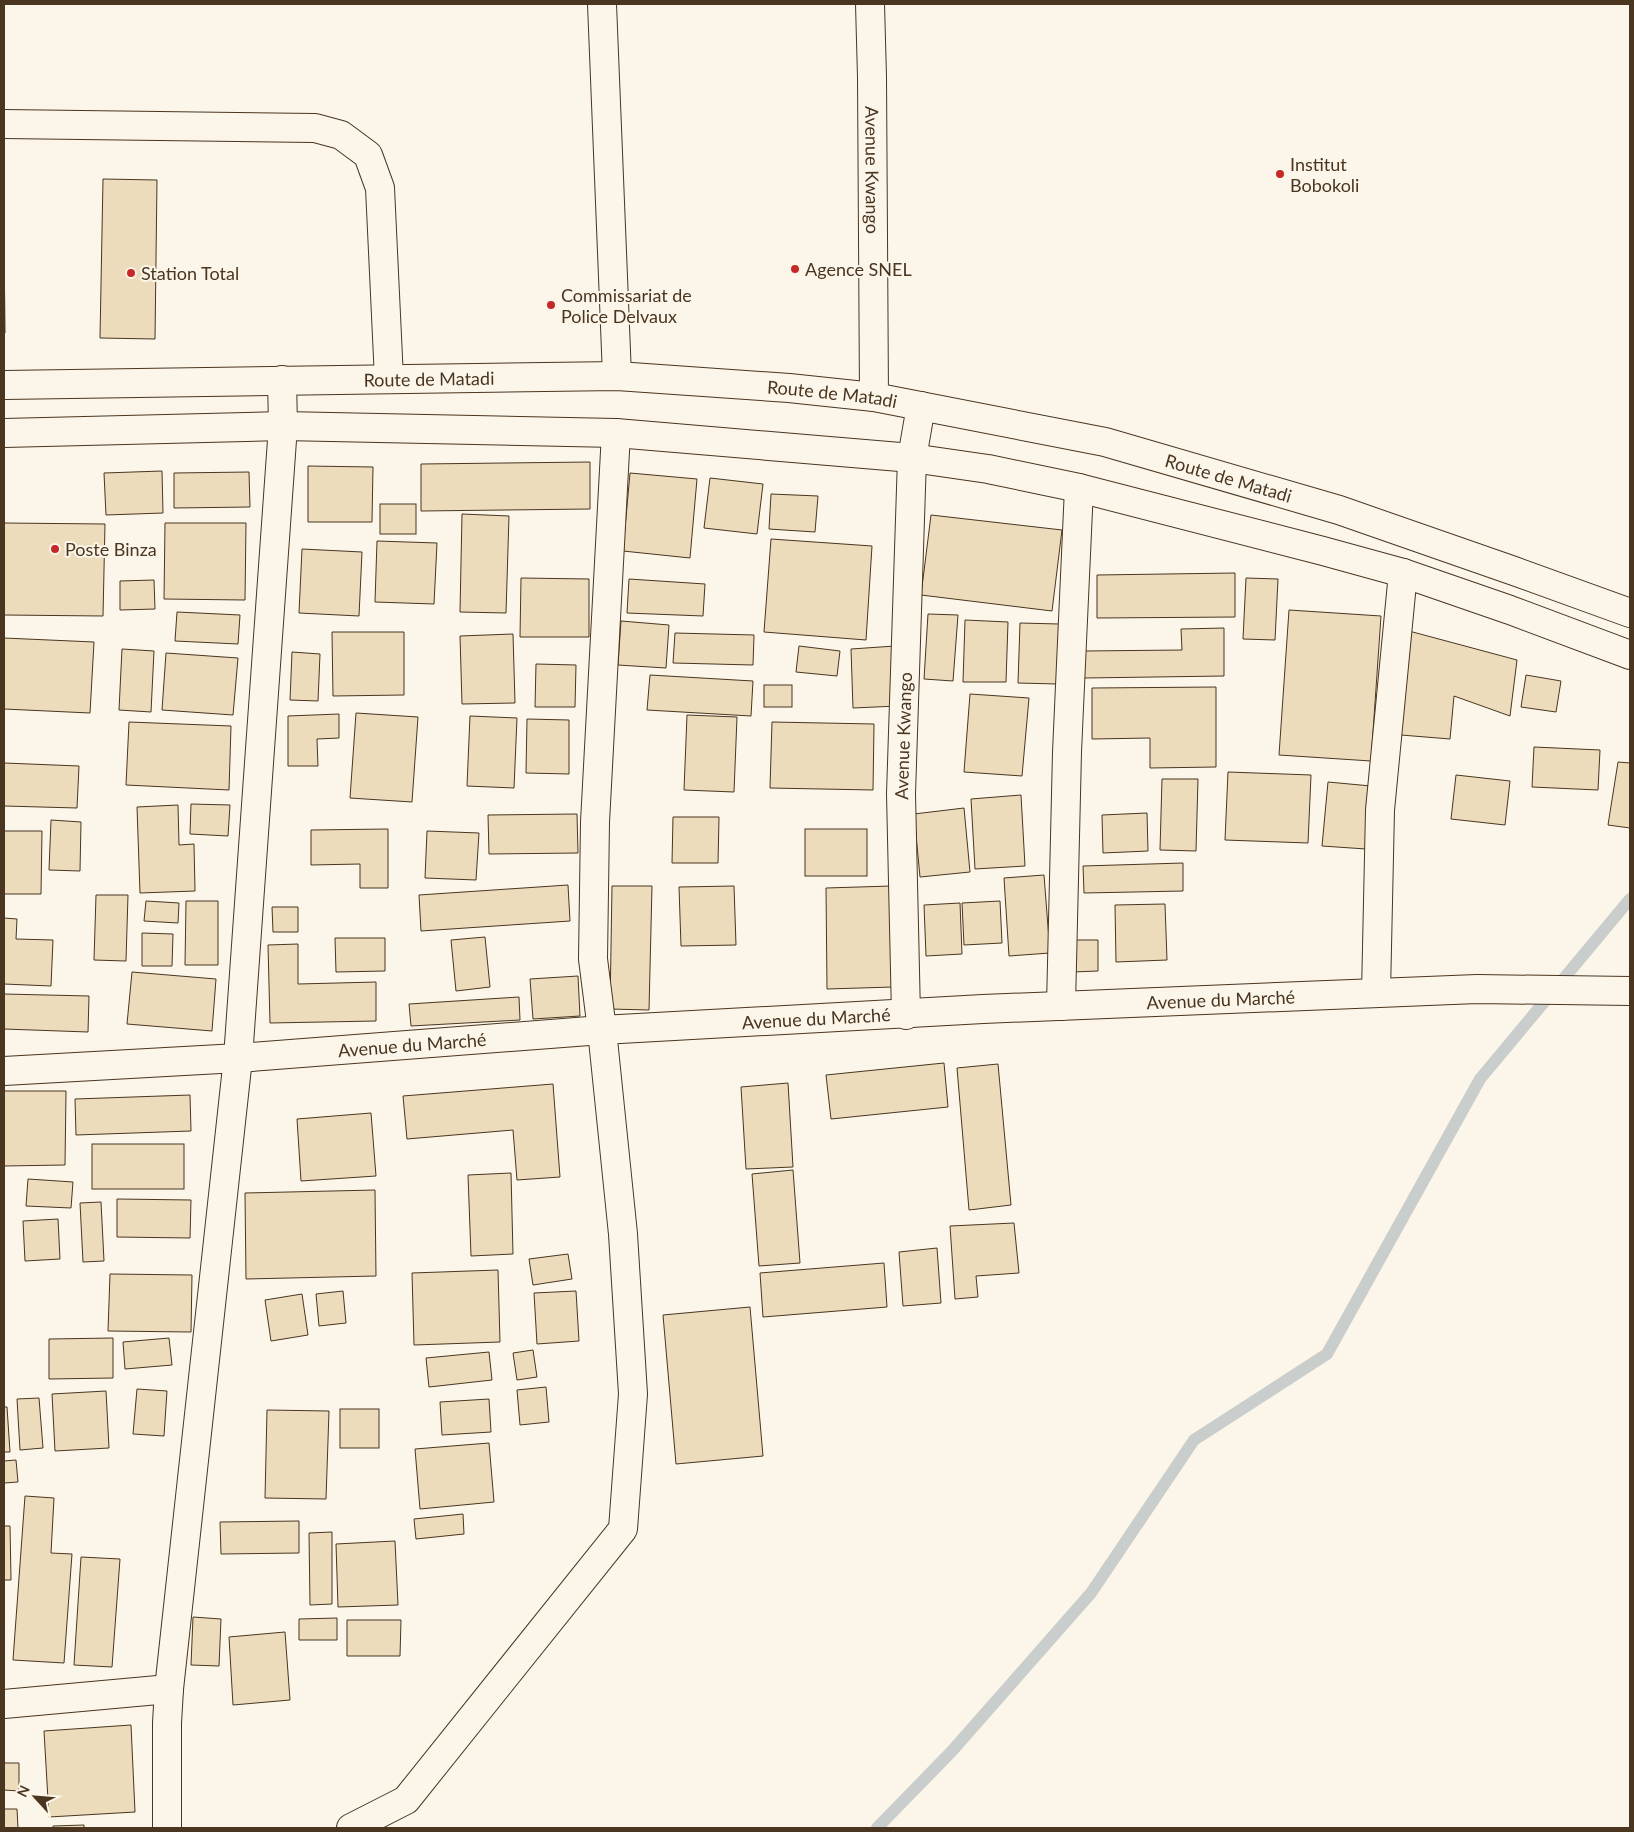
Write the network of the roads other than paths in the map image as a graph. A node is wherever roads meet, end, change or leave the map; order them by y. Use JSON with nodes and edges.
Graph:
{"nodes":[{"id":1,"x":602,"y":4,"type":"edge"},
{"id":2,"x":870,"y":4,"type":"edge"},
{"id":3,"x":4,"y":124,"type":"edge"},
{"id":4,"x":617,"y":376,"type":"junction"},
{"id":5,"x":389,"y":379,"type":"junction"},
{"id":6,"x":282,"y":380,"type":"junction"},
{"id":7,"x":4,"y":385,"type":"edge"},
{"id":8,"x":874,"y":397,"type":"junction"},
{"id":9,"x":921,"y":406,"type":"junction"},
{"id":10,"x":283,"y":426,"type":"junction"},
{"id":11,"x":4,"y":433,"type":"edge"},
{"id":12,"x":616,"y":433,"type":"junction"},
{"id":13,"x":912,"y":458,"type":"junction"},
{"id":14,"x":1078,"y":488,"type":"junction"},
{"id":15,"x":1338,"y":510,"type":"junction"},
{"id":16,"x":1323,"y":551,"type":"junction"},
{"id":17,"x":1403,"y":573,"type":"junction"},
{"id":18,"x":1630,"y":614,"type":"edge"},
{"id":19,"x":1630,"y":655,"type":"edge"},
{"id":20,"x":1630,"y":991,"type":"edge"},
{"id":21,"x":1376,"y":993,"type":"junction"},
{"id":22,"x":1061,"y":1006,"type":"junction"},
{"id":23,"x":906,"y":1015,"type":"junction"},
{"id":24,"x":602,"y":1030,"type":"junction"},
{"id":25,"x":238,"y":1058,"type":"junction"},
{"id":26,"x":4,"y":1071,"type":"edge"},
{"id":27,"x":169,"y":1689,"type":"junction"},
{"id":28,"x":4,"y":1704,"type":"edge"},
{"id":29,"x":167,"y":1828,"type":"edge"},
{"id":30,"x":351,"y":1828,"type":"edge"}],
"edges":[{"from":1,"to":4,"type":"street"},
{"from":2,"to":8,"type":"street","name":"Avenue Kwango"},
{"from":3,"to":5,"type":"street"},
{"from":4,"to":5,"type":"street","name":"Route de Matadi"},
{"from":4,"to":8,"type":"street","name":"Route de Matadi"},
{"from":5,"to":6,"type":"street","name":"Route de Matadi"},
{"from":6,"to":7,"type":"street","name":"Route de Matadi"},
{"from":6,"to":10,"type":"street"},
{"from":8,"to":9,"type":"street","name":"Route de Matadi"},
{"from":9,"to":13,"type":"street","name":"Avenue Kwango"},
{"from":9,"to":15,"type":"street","name":"Route de Matadi"},
{"from":10,"to":11,"type":"street"},
{"from":10,"to":12,"type":"street"},
{"from":10,"to":25,"type":"street"},
{"from":12,"to":13,"type":"street"},
{"from":12,"to":24,"type":"street"},
{"from":13,"to":14,"type":"street"},
{"from":13,"to":23,"type":"street","name":"Avenue Kwango"},
{"from":14,"to":16,"type":"street"},
{"from":14,"to":22,"type":"street"},
{"from":15,"to":16,"type":"street"},
{"from":15,"to":18,"type":"street","name":"Route de Matadi"},
{"from":16,"to":17,"type":"street"},
{"from":17,"to":19,"type":"street"},
{"from":17,"to":21,"type":"street"},
{"from":20,"to":21,"type":"street","name":"Avenue du Marché"},
{"from":21,"to":22,"type":"street","name":"Avenue du Marché"},
{"from":22,"to":23,"type":"street","name":"Avenue du Marché"},
{"from":23,"to":24,"type":"street","name":"Avenue du Marché"},
{"from":24,"to":25,"type":"street","name":"Avenue du Marché"},
{"from":24,"to":30,"type":"street"},
{"from":25,"to":26,"type":"street","name":"Avenue du Marché"},
{"from":25,"to":27,"type":"street"},
{"from":27,"to":28,"type":"street"},
{"from":27,"to":29,"type":"street"}]}
